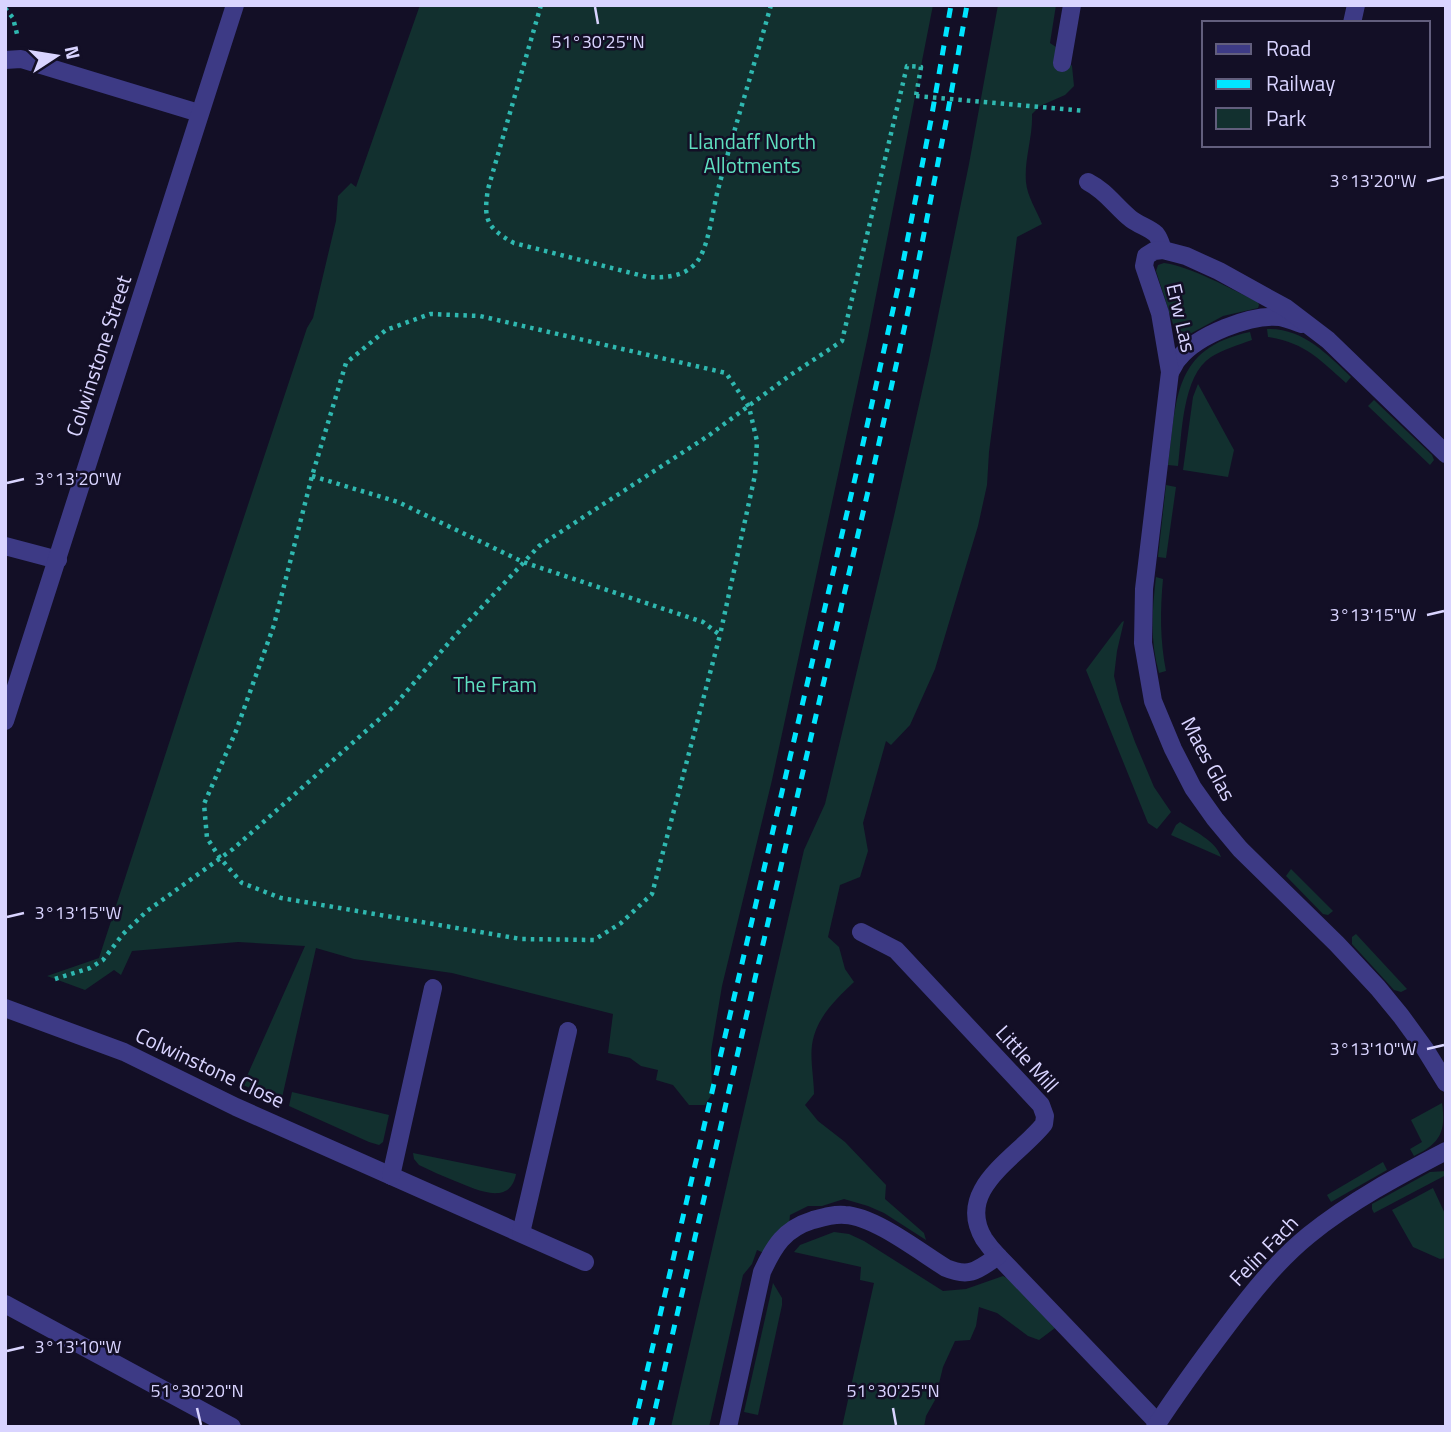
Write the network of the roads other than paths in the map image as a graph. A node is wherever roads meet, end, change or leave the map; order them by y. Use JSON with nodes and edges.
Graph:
{"nodes":[{"id":1,"x":235,"y":5,"type":"edge"},
{"id":2,"x":1072,"y":5,"type":"edge"},
{"id":3,"x":13,"y":60,"type":"edge"},
{"id":4,"x":1062,"y":63,"type":"dead end"},
{"id":5,"x":199,"y":113,"type":"junction"},
{"id":6,"x":1088,"y":182,"type":"dead end"},
{"id":7,"x":1163,"y":250,"type":"junction"},
{"id":8,"x":1312,"y":327,"type":"junction"},
{"id":9,"x":1170,"y":372,"type":"junction"},
{"id":10,"x":1446,"y":454,"type":"edge"},
{"id":11,"x":5,"y":546,"type":"edge"},
{"id":12,"x":58,"y":560,"type":"junction"},
{"id":13,"x":5,"y":721,"type":"edge"},
{"id":14,"x":861,"y":932,"type":"dead end"},
{"id":15,"x":433,"y":988,"type":"dead end"},
{"id":16,"x":5,"y":1008,"type":"edge"},
{"id":17,"x":568,"y":1031,"type":"dead end"},
{"id":18,"x":1446,"y":1083,"type":"edge"},
{"id":19,"x":1446,"y":1151,"type":"edge"},
{"id":20,"x":391,"y":1176,"type":"junction"},
{"id":21,"x":521,"y":1233,"type":"junction"},
{"id":22,"x":998,"y":1256,"type":"junction"},
{"id":23,"x":585,"y":1262,"type":"dead end"},
{"id":24,"x":5,"y":1304,"type":"edge"},
{"id":25,"x":1156,"y":1425,"type":"edge"},
{"id":26,"x":232,"y":1427,"type":"edge"},
{"id":27,"x":728,"y":1427,"type":"edge"}],
"edges":[{"from":1,"to":5,"type":"street","name":"Colwinstone Street"},
{"from":2,"to":4,"type":"street"},
{"from":3,"to":5,"type":"street"},
{"from":5,"to":12,"type":"street","name":"Colwinstone Street"},
{"from":6,"to":7,"type":"street"},
{"from":7,"to":8,"type":"street","name":"Erw Las"},
{"from":7,"to":9,"type":"street","name":"Erw Las"},
{"from":8,"to":9,"type":"street","name":"Erw Las"},
{"from":8,"to":10,"type":"street","name":"Erw Las"},
{"from":9,"to":18,"type":"street","name":"Maes Glas"},
{"from":11,"to":12,"type":"street"},
{"from":12,"to":13,"type":"street","name":"Colwinstone Street"},
{"from":14,"to":22,"type":"street","name":"Little Mill"},
{"from":15,"to":20,"type":"street"},
{"from":16,"to":20,"type":"street","name":"Colwinstone Close"},
{"from":17,"to":21,"type":"street"},
{"from":19,"to":25,"type":"street","name":"Felin Fach"},
{"from":20,"to":21,"type":"street","name":"Colwinstone Close"},
{"from":21,"to":23,"type":"street","name":"Colwinstone Close"},
{"from":22,"to":25,"type":"street","name":"Little Mill"},
{"from":22,"to":27,"type":"street"},
{"from":24,"to":26,"type":"street"}]}
